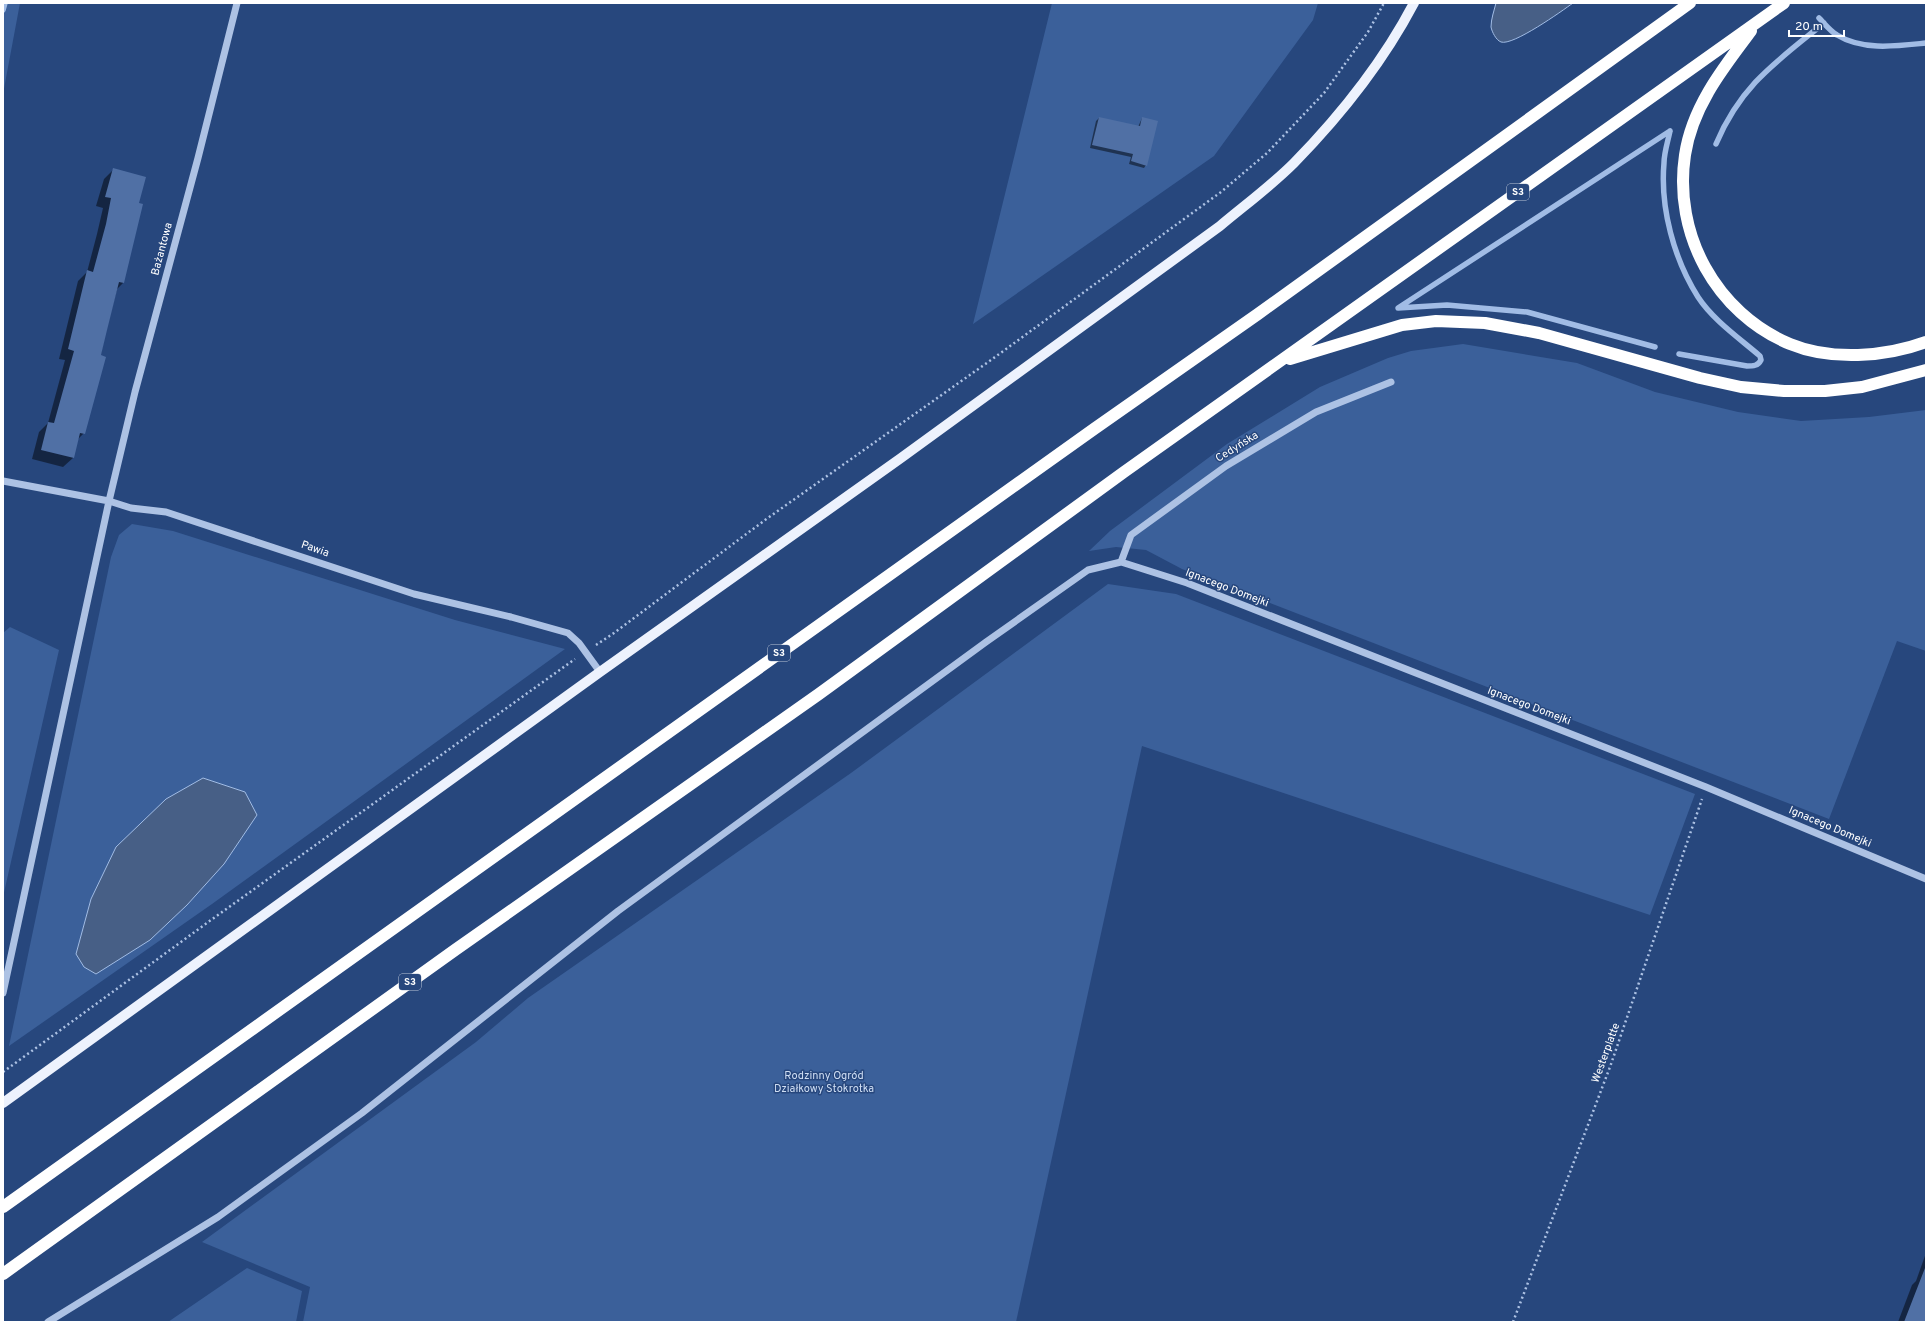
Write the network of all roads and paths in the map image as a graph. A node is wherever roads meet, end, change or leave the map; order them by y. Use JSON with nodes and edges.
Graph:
{"nodes":[{"id":1,"x":237,"y":3,"type":"edge"},
{"id":2,"x":1384,"y":3,"type":"edge"},
{"id":3,"x":1414,"y":3,"type":"edge"},
{"id":4,"x":1690,"y":3,"type":"edge"},
{"id":5,"x":1784,"y":3,"type":"edge"},
{"id":6,"x":1758,"y":22,"type":"junction"},
{"id":7,"x":1926,"y":342,"type":"edge"},
{"id":8,"x":1279,"y":363,"type":"junction"},
{"id":9,"x":1926,"y":370,"type":"edge"},
{"id":10,"x":1391,"y":382,"type":"dead end"},
{"id":11,"x":3,"y":481,"type":"edge"},
{"id":12,"x":109,"y":501,"type":"junction"},
{"id":13,"x":1121,"y":562,"type":"junction"},
{"id":14,"x":585,"y":652,"type":"junction"},
{"id":15,"x":600,"y":672,"type":"junction"},
{"id":16,"x":1706,"y":787,"type":"junction"},
{"id":17,"x":1926,"y":878,"type":"edge"},
{"id":18,"x":3,"y":993,"type":"edge"},
{"id":19,"x":3,"y":1072,"type":"edge"},
{"id":20,"x":3,"y":1103,"type":"edge"},
{"id":21,"x":3,"y":1207,"type":"edge"},
{"id":22,"x":3,"y":1274,"type":"edge"},
{"id":23,"x":48,"y":1322,"type":"edge"},
{"id":24,"x":1513,"y":1322,"type":"edge"}],
"edges":[{"from":1,"to":12,"type":"street","name":"Bażantowa"},
{"from":2,"to":14,"type":"path"},
{"from":3,"to":15,"type":"main road"},
{"from":4,"to":21,"type":"highway","number":"S3"},
{"from":5,"to":6,"type":"highway","number":"S3"},
{"from":6,"to":7,"type":"highway"},
{"from":6,"to":8,"type":"highway","number":"S3"},
{"from":8,"to":9,"type":"highway"},
{"from":8,"to":22,"type":"highway","number":"S3"},
{"from":10,"to":13,"type":"street","name":"Cedyńska"},
{"from":11,"to":12,"type":"street","name":"Pawia"},
{"from":12,"to":14,"type":"street","name":"Pawia"},
{"from":12,"to":18,"type":"street","name":"Bażantowa"},
{"from":13,"to":16,"type":"street","name":"Ignacego Domejki"},
{"from":13,"to":23,"type":"street"},
{"from":14,"to":15,"type":"street","name":"Pawia"},
{"from":14,"to":19,"type":"path"},
{"from":15,"to":20,"type":"main road"},
{"from":16,"to":17,"type":"street","name":"Ignacego Domejki"},
{"from":16,"to":24,"type":"path","name":"Westerplatte"}]}
